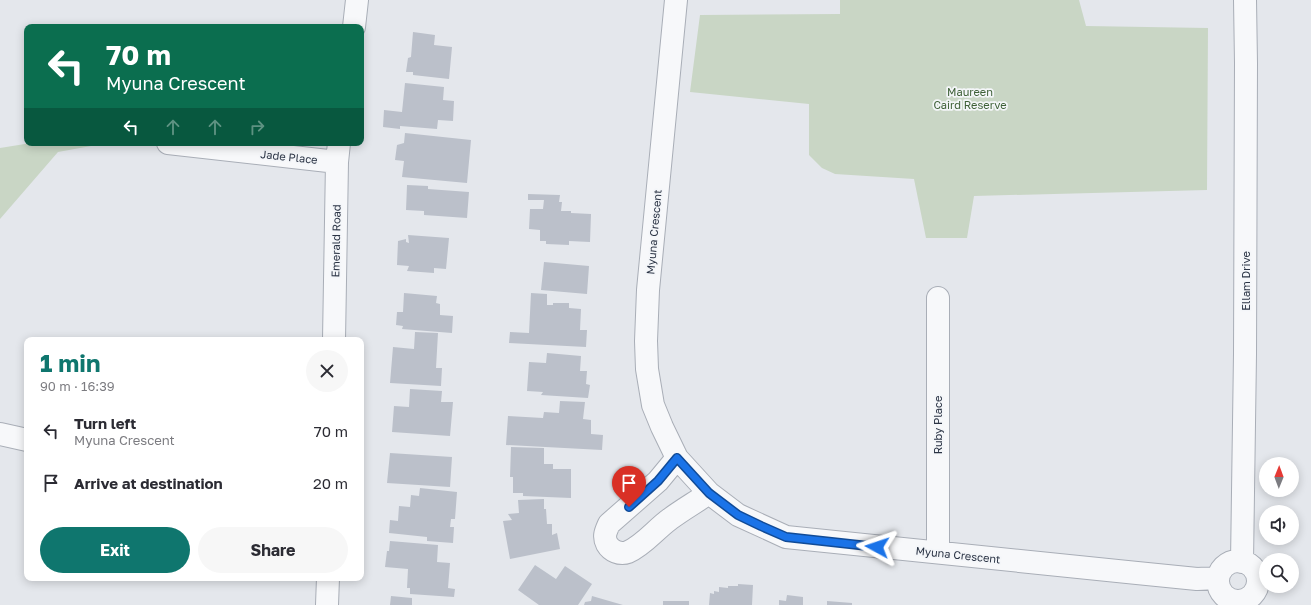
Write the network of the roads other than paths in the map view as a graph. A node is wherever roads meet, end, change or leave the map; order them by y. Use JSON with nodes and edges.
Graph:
{"nodes":[{"id":1,"x":357,"y":0,"type":"edge"},
{"id":2,"x":676,"y":0,"type":"edge"},
{"id":3,"x":1245,"y":0,"type":"edge"},
{"id":4,"x":354,"y":24,"type":"edge"},
{"id":5,"x":219,"y":146,"type":"edge"},
{"id":6,"x":338,"y":153,"type":"edge"},
{"id":7,"x":938,"y":298,"type":"dead end"},
{"id":8,"x":334,"y":337,"type":"edge"},
{"id":9,"x":0,"y":434,"type":"edge"},
{"id":10,"x":24,"y":439,"type":"edge"},
{"id":11,"x":677,"y":458,"type":"junction"},
{"id":12,"x":709,"y":493,"type":"junction"},
{"id":13,"x":938,"y":552,"type":"junction"},
{"id":14,"x":1242,"y":562,"type":"junction"},
{"id":15,"x":1218,"y":578,"type":"junction"},
{"id":16,"x":328,"y":581,"type":"edge"},
{"id":17,"x":1239,"y":603,"type":"edge"},
{"id":18,"x":327,"y":605,"type":"edge"}],
"edges":[{"from":1,"to":4,"type":"street"},
{"from":2,"to":11,"type":"street","name":"Myuna Crescent"},
{"from":3,"to":14,"type":"street","name":"Ellam Drive"},
{"from":5,"to":6,"type":"street","name":"Jade Place"},
{"from":6,"to":8,"type":"street","name":"Emerald Road"},
{"from":7,"to":13,"type":"street","name":"Ruby Place"},
{"from":9,"to":10,"type":"street"},
{"from":11,"to":12,"type":"street","name":"Myuna Crescent"},
{"from":11,"to":12,"type":"street"},
{"from":12,"to":13,"type":"street","name":"Myuna Crescent"},
{"from":13,"to":15,"type":"street","name":"Myuna Crescent"},
{"from":14,"to":15,"type":"street"},
{"from":14,"to":17,"type":"street"},
{"from":15,"to":17,"type":"street"},
{"from":16,"to":18,"type":"street"}]}
